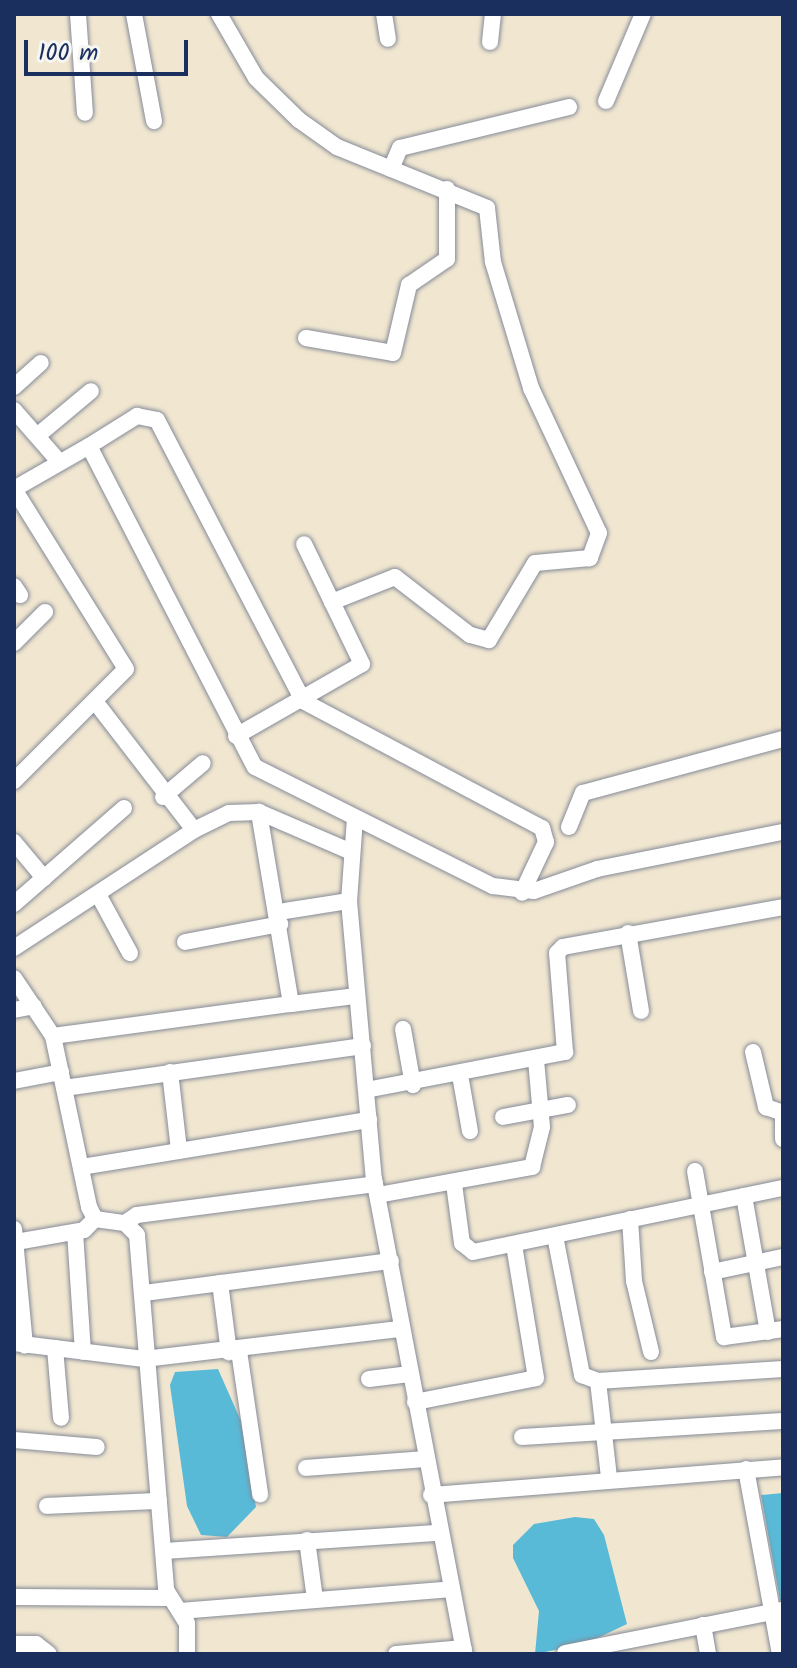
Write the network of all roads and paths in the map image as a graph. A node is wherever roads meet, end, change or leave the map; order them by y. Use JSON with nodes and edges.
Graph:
{"nodes":[{"id":1,"x":134,"y":14,"type":"edge"},
{"id":2,"x":219,"y":14,"type":"edge"},
{"id":3,"x":384,"y":14,"type":"edge"},
{"id":4,"x":493,"y":14,"type":"edge"},
{"id":5,"x":643,"y":14,"type":"edge"},
{"id":6,"x":79,"y":21,"type":"edge"},
{"id":7,"x":388,"y":39,"type":"dead end"},
{"id":8,"x":490,"y":42,"type":"dead end"},
{"id":9,"x":606,"y":101,"type":"dead end"},
{"id":10,"x":569,"y":107,"type":"dead end"},
{"id":11,"x":85,"y":113,"type":"dead end"},
{"id":12,"x":154,"y":121,"type":"dead end"},
{"id":13,"x":391,"y":169,"type":"junction"},
{"id":14,"x":447,"y":189,"type":"junction"},
{"id":15,"x":306,"y":338,"type":"dead end"},
{"id":16,"x":41,"y":363,"type":"dead end"},
{"id":17,"x":14,"y":387,"type":"edge"},
{"id":18,"x":91,"y":391,"type":"dead end"},
{"id":19,"x":14,"y":410,"type":"edge"},
{"id":20,"x":37,"y":436,"type":"junction"},
{"id":21,"x":89,"y":446,"type":"junction"},
{"id":22,"x":56,"y":458,"type":"junction"},
{"id":23,"x":14,"y":489,"type":"edge"},
{"id":24,"x":304,"y":544,"type":"dead end"},
{"id":25,"x":332,"y":602,"type":"junction"},
{"id":26,"x":45,"y":612,"type":"dead end"},
{"id":27,"x":14,"y":643,"type":"edge"},
{"id":28,"x":303,"y":701,"type":"junction"},
{"id":29,"x":97,"y":704,"type":"junction"},
{"id":30,"x":236,"y":736,"type":"junction"},
{"id":31,"x":783,"y":739,"type":"edge"},
{"id":32,"x":203,"y":763,"type":"dead end"},
{"id":33,"x":14,"y":781,"type":"edge"},
{"id":34,"x":163,"y":797,"type":"junction"},
{"id":35,"x":124,"y":808,"type":"dead end"},
{"id":36,"x":259,"y":812,"type":"junction"},
{"id":37,"x":355,"y":818,"type":"junction"},
{"id":38,"x":569,"y":827,"type":"dead end"},
{"id":39,"x":194,"y":830,"type":"junction"},
{"id":40,"x":783,"y":832,"type":"edge"},
{"id":41,"x":14,"y":842,"type":"edge"},
{"id":42,"x":349,"y":851,"type":"junction"},
{"id":43,"x":44,"y":878,"type":"junction"},
{"id":44,"x":522,"y":893,"type":"junction"},
{"id":45,"x":99,"y":896,"type":"junction"},
{"id":46,"x":349,"y":901,"type":"junction"},
{"id":47,"x":14,"y":904,"type":"edge"},
{"id":48,"x":783,"y":907,"type":"edge"},
{"id":49,"x":282,"y":918,"type":"junction"},
{"id":50,"x":628,"y":933,"type":"junction"},
{"id":51,"x":185,"y":942,"type":"dead end"},
{"id":52,"x":14,"y":948,"type":"edge"},
{"id":53,"x":130,"y":953,"type":"dead end"},
{"id":54,"x":14,"y":978,"type":"edge"},
{"id":55,"x":355,"y":996,"type":"junction"},
{"id":56,"x":291,"y":1004,"type":"junction"},
{"id":57,"x":34,"y":1006,"type":"junction"},
{"id":58,"x":14,"y":1010,"type":"edge"},
{"id":59,"x":641,"y":1011,"type":"dead end"},
{"id":60,"x":403,"y":1029,"type":"dead end"},
{"id":61,"x":53,"y":1036,"type":"junction"},
{"id":62,"x":363,"y":1046,"type":"junction"},
{"id":63,"x":753,"y":1052,"type":"dead end"},
{"id":64,"x":536,"y":1060,"type":"junction"},
{"id":65,"x":170,"y":1072,"type":"junction"},
{"id":66,"x":460,"y":1075,"type":"junction"},
{"id":67,"x":62,"y":1080,"type":"junction"},
{"id":68,"x":14,"y":1081,"type":"edge"},
{"id":69,"x":413,"y":1085,"type":"junction"},
{"id":70,"x":366,"y":1090,"type":"junction"},
{"id":71,"x":568,"y":1105,"type":"dead end"},
{"id":72,"x":540,"y":1110,"type":"junction"},
{"id":73,"x":783,"y":1113,"type":"edge"},
{"id":74,"x":503,"y":1117,"type":"dead end"},
{"id":75,"x":369,"y":1120,"type":"junction"},
{"id":76,"x":470,"y":1131,"type":"dead end"},
{"id":77,"x":783,"y":1139,"type":"edge"},
{"id":78,"x":179,"y":1150,"type":"junction"},
{"id":79,"x":81,"y":1167,"type":"junction"},
{"id":80,"x":695,"y":1171,"type":"dead end"},
{"id":81,"x":454,"y":1184,"type":"junction"},
{"id":82,"x":783,"y":1188,"type":"edge"},
{"id":83,"x":376,"y":1189,"type":"junction"},
{"id":84,"x":744,"y":1196,"type":"junction"},
{"id":85,"x":699,"y":1205,"type":"junction"},
{"id":86,"x":95,"y":1219,"type":"junction"},
{"id":87,"x":630,"y":1219,"type":"junction"},
{"id":88,"x":125,"y":1223,"type":"junction"},
{"id":89,"x":75,"y":1232,"type":"junction"},
{"id":90,"x":15,"y":1236,"type":"edge"},
{"id":91,"x":555,"y":1236,"type":"junction"},
{"id":92,"x":514,"y":1245,"type":"junction"},
{"id":93,"x":783,"y":1257,"type":"edge"},
{"id":94,"x":391,"y":1261,"type":"junction"},
{"id":95,"x":756,"y":1263,"type":"junction"},
{"id":96,"x":712,"y":1272,"type":"junction"},
{"id":97,"x":220,"y":1283,"type":"junction"},
{"id":98,"x":144,"y":1293,"type":"junction"},
{"id":99,"x":401,"y":1329,"type":"junction"},
{"id":100,"x":776,"y":1330,"type":"edge"},
{"id":101,"x":20,"y":1344,"type":"edge"},
{"id":102,"x":55,"y":1348,"type":"junction"},
{"id":103,"x":83,"y":1352,"type":"junction"},
{"id":104,"x":234,"y":1352,"type":"junction"},
{"id":105,"x":651,"y":1352,"type":"dead end"},
{"id":106,"x":144,"y":1359,"type":"junction"},
{"id":107,"x":783,"y":1369,"type":"edge"},
{"id":108,"x":410,"y":1374,"type":"junction"},
{"id":109,"x":369,"y":1379,"type":"dead end"},
{"id":110,"x":598,"y":1381,"type":"junction"},
{"id":111,"x":415,"y":1402,"type":"junction"},
{"id":112,"x":61,"y":1418,"type":"dead end"},
{"id":113,"x":783,"y":1421,"type":"edge"},
{"id":114,"x":604,"y":1430,"type":"junction"},
{"id":115,"x":522,"y":1437,"type":"dead end"},
{"id":116,"x":14,"y":1440,"type":"edge"},
{"id":117,"x":97,"y":1447,"type":"dead end"},
{"id":118,"x":425,"y":1459,"type":"junction"},
{"id":119,"x":783,"y":1467,"type":"edge"},
{"id":120,"x":306,"y":1468,"type":"dead end"},
{"id":121,"x":746,"y":1469,"type":"junction"},
{"id":122,"x":609,"y":1478,"type":"junction"},
{"id":123,"x":260,"y":1494,"type":"dead end"},
{"id":124,"x":431,"y":1495,"type":"junction"},
{"id":125,"x":159,"y":1501,"type":"junction"},
{"id":126,"x":47,"y":1506,"type":"dead end"},
{"id":127,"x":438,"y":1533,"type":"junction"},
{"id":128,"x":307,"y":1540,"type":"junction"},
{"id":129,"x":165,"y":1551,"type":"junction"},
{"id":130,"x":452,"y":1589,"type":"junction"},
{"id":131,"x":14,"y":1597,"type":"edge"},
{"id":132,"x":315,"y":1599,"type":"junction"},
{"id":133,"x":175,"y":1604,"type":"junction"},
{"id":134,"x":777,"y":1611,"type":"edge"},
{"id":135,"x":703,"y":1625,"type":"junction"},
{"id":136,"x":14,"y":1644,"type":"edge"},
{"id":137,"x":465,"y":1651,"type":"edge"},
{"id":138,"x":565,"y":1653,"type":"edge"},
{"id":139,"x":50,"y":1654,"type":"edge"},
{"id":140,"x":187,"y":1654,"type":"edge"},
{"id":141,"x":396,"y":1654,"type":"edge"},
{"id":142,"x":708,"y":1654,"type":"edge"},
{"id":143,"x":780,"y":1654,"type":"edge"}],
"edges":[{"from":1,"to":12,"type":"street"},
{"from":2,"to":13,"type":"street"},
{"from":3,"to":7,"type":"street"},
{"from":4,"to":8,"type":"street"},
{"from":5,"to":9,"type":"street"},
{"from":6,"to":11,"type":"street"},
{"from":10,"to":13,"type":"street"},
{"from":13,"to":14,"type":"street"},
{"from":14,"to":15,"type":"street"},
{"from":14,"to":25,"type":"street"},
{"from":16,"to":17,"type":"street"},
{"from":18,"to":20,"type":"street"},
{"from":19,"to":20,"type":"street"},
{"from":20,"to":22,"type":"street"},
{"from":21,"to":22,"type":"street"},
{"from":21,"to":28,"type":"street"},
{"from":21,"to":30,"type":"street"},
{"from":22,"to":23,"type":"street"},
{"from":23,"to":29,"type":"street"},
{"from":24,"to":25,"type":"street"},
{"from":25,"to":28,"type":"street"},
{"from":26,"to":27,"type":"street"},
{"from":28,"to":30,"type":"street"},
{"from":28,"to":44,"type":"street"},
{"from":29,"to":33,"type":"street"},
{"from":29,"to":34,"type":"street"},
{"from":30,"to":37,"type":"street"},
{"from":31,"to":38,"type":"street"},
{"from":32,"to":34,"type":"street"},
{"from":34,"to":39,"type":"street"},
{"from":35,"to":43,"type":"street"},
{"from":36,"to":39,"type":"street"},
{"from":36,"to":42,"type":"street"},
{"from":36,"to":49,"type":"street"},
{"from":37,"to":42,"type":"street"},
{"from":37,"to":44,"type":"street"},
{"from":39,"to":45,"type":"street"},
{"from":40,"to":44,"type":"street"},
{"from":41,"to":43,"type":"street"},
{"from":42,"to":46,"type":"street"},
{"from":43,"to":47,"type":"street"},
{"from":45,"to":52,"type":"street"},
{"from":45,"to":53,"type":"street"},
{"from":46,"to":49,"type":"street"},
{"from":46,"to":55,"type":"street"},
{"from":48,"to":50,"type":"street"},
{"from":49,"to":51,"type":"street"},
{"from":49,"to":56,"type":"street"},
{"from":50,"to":59,"type":"street"},
{"from":50,"to":64,"type":"street"},
{"from":54,"to":57,"type":"street"},
{"from":55,"to":56,"type":"street"},
{"from":55,"to":62,"type":"street"},
{"from":56,"to":61,"type":"street"},
{"from":57,"to":58,"type":"street"},
{"from":57,"to":61,"type":"street"},
{"from":60,"to":69,"type":"street"},
{"from":61,"to":67,"type":"street"},
{"from":62,"to":65,"type":"street"},
{"from":62,"to":70,"type":"street"},
{"from":63,"to":73,"type":"street"},
{"from":64,"to":66,"type":"street"},
{"from":64,"to":72,"type":"street"},
{"from":65,"to":67,"type":"street"},
{"from":65,"to":78,"type":"street"},
{"from":66,"to":69,"type":"street"},
{"from":66,"to":76,"type":"street"},
{"from":67,"to":68,"type":"street"},
{"from":67,"to":79,"type":"street"},
{"from":69,"to":70,"type":"street"},
{"from":70,"to":75,"type":"street"},
{"from":71,"to":72,"type":"street"},
{"from":72,"to":74,"type":"street"},
{"from":72,"to":81,"type":"street"},
{"from":73,"to":77,"type":"street"},
{"from":75,"to":78,"type":"street"},
{"from":75,"to":83,"type":"street"},
{"from":78,"to":79,"type":"street"},
{"from":79,"to":86,"type":"street"},
{"from":80,"to":85,"type":"street"},
{"from":81,"to":83,"type":"street"},
{"from":81,"to":92,"type":"street"},
{"from":82,"to":84,"type":"street"},
{"from":83,"to":88,"type":"street"},
{"from":83,"to":94,"type":"street"},
{"from":84,"to":85,"type":"street"},
{"from":84,"to":95,"type":"street"},
{"from":85,"to":87,"type":"street"},
{"from":85,"to":96,"type":"street"},
{"from":86,"to":88,"type":"street"},
{"from":86,"to":89,"type":"street"},
{"from":87,"to":91,"type":"street"},
{"from":87,"to":105,"type":"street"},
{"from":88,"to":98,"type":"street"},
{"from":89,"to":90,"type":"street"},
{"from":89,"to":103,"type":"street"},
{"from":90,"to":101,"type":"street"},
{"from":91,"to":92,"type":"street"},
{"from":91,"to":110,"type":"street"},
{"from":92,"to":111,"type":"street"},
{"from":93,"to":95,"type":"street"},
{"from":94,"to":97,"type":"street"},
{"from":94,"to":99,"type":"street"},
{"from":95,"to":96,"type":"street"},
{"from":95,"to":100,"type":"street"},
{"from":96,"to":100,"type":"street"},
{"from":97,"to":98,"type":"street"},
{"from":97,"to":104,"type":"street"},
{"from":98,"to":106,"type":"street"},
{"from":99,"to":104,"type":"street"},
{"from":99,"to":108,"type":"street"},
{"from":101,"to":102,"type":"street"},
{"from":102,"to":103,"type":"street"},
{"from":102,"to":112,"type":"street"},
{"from":103,"to":106,"type":"street"},
{"from":104,"to":106,"type":"street"},
{"from":104,"to":123,"type":"street"},
{"from":106,"to":125,"type":"street"},
{"from":107,"to":110,"type":"street"},
{"from":108,"to":109,"type":"street"},
{"from":108,"to":111,"type":"street"},
{"from":110,"to":114,"type":"street"},
{"from":111,"to":118,"type":"street"},
{"from":113,"to":114,"type":"street"},
{"from":114,"to":115,"type":"street"},
{"from":114,"to":122,"type":"street"},
{"from":116,"to":117,"type":"street"},
{"from":118,"to":120,"type":"street"},
{"from":118,"to":124,"type":"street"},
{"from":119,"to":121,"type":"street"},
{"from":121,"to":122,"type":"street"},
{"from":121,"to":134,"type":"street"},
{"from":122,"to":124,"type":"street"},
{"from":124,"to":127,"type":"street"},
{"from":125,"to":126,"type":"street"},
{"from":125,"to":129,"type":"street"},
{"from":127,"to":128,"type":"street"},
{"from":127,"to":130,"type":"street"},
{"from":128,"to":129,"type":"street"},
{"from":128,"to":132,"type":"street"},
{"from":129,"to":133,"type":"street"},
{"from":130,"to":132,"type":"street"},
{"from":130,"to":137,"type":"street"},
{"from":131,"to":133,"type":"street"},
{"from":132,"to":133,"type":"street"},
{"from":133,"to":140,"type":"street"},
{"from":134,"to":135,"type":"street"},
{"from":134,"to":143,"type":"street"},
{"from":135,"to":138,"type":"street"},
{"from":135,"to":142,"type":"street"},
{"from":136,"to":139,"type":"street"},
{"from":137,"to":141,"type":"street"}]}
